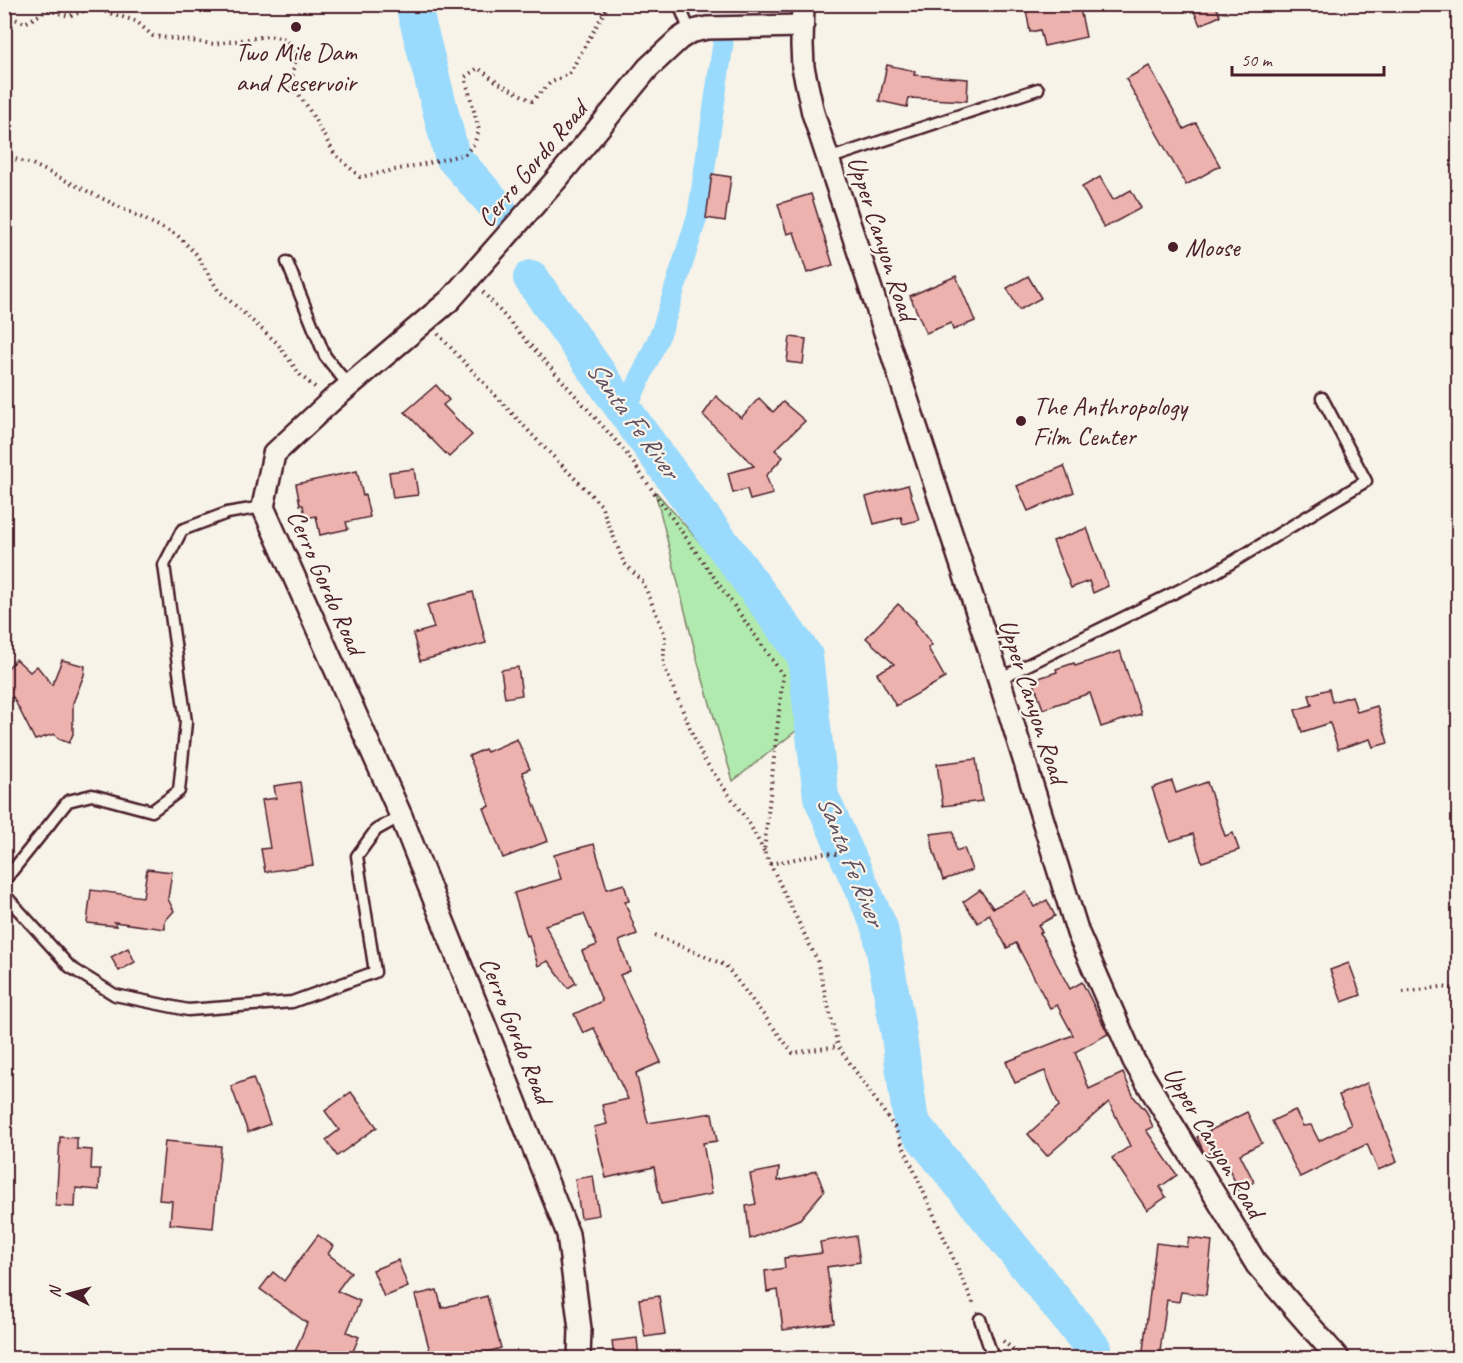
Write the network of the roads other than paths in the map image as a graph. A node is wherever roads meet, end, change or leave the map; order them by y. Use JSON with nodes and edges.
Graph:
{"nodes":[{"id":1,"x":679,"y":4,"type":"edge"},
{"id":2,"x":803,"y":4,"type":"edge"},
{"id":3,"x":802,"y":26,"type":"junction"},
{"id":4,"x":698,"y":30,"type":"junction"},
{"id":5,"x":1038,"y":89,"type":"dead end"},
{"id":6,"x":828,"y":159,"type":"junction"},
{"id":7,"x":287,"y":262,"type":"dead end"},
{"id":8,"x":349,"y":386,"type":"junction"},
{"id":9,"x":1322,"y":398,"type":"dead end"},
{"id":10,"x":263,"y":507,"type":"junction"},
{"id":11,"x":999,"y":679,"type":"junction"},
{"id":12,"x":401,"y":816,"type":"junction"},
{"id":13,"x":4,"y":881,"type":"edge"},
{"id":14,"x":4,"y":894,"type":"edge"},
{"id":15,"x":980,"y":1319,"type":"road end"},
{"id":16,"x":579,"y":1359,"type":"edge"},
{"id":17,"x":993,"y":1359,"type":"edge"},
{"id":18,"x":1338,"y":1359,"type":"edge"}],
"edges":[{"from":1,"to":4,"type":"lane"},
{"from":2,"to":3,"type":"street","name":"Upper Canyon Road"},
{"from":3,"to":4,"type":"street"},
{"from":3,"to":6,"type":"street","name":"Upper Canyon Road"},
{"from":4,"to":8,"type":"street","name":"Cerro Gordo Road"},
{"from":5,"to":6,"type":"lane"},
{"from":6,"to":11,"type":"street","name":"Upper Canyon Road"},
{"from":7,"to":8,"type":"lane"},
{"from":8,"to":10,"type":"street","name":"Cerro Gordo Road"},
{"from":9,"to":11,"type":"lane"},
{"from":10,"to":12,"type":"street","name":"Cerro Gordo Road"},
{"from":10,"to":13,"type":"lane"},
{"from":11,"to":18,"type":"street","name":"Upper Canyon Road"},
{"from":12,"to":14,"type":"lane"},
{"from":12,"to":16,"type":"street","name":"Cerro Gordo Road"},
{"from":15,"to":17,"type":"lane"}]}
